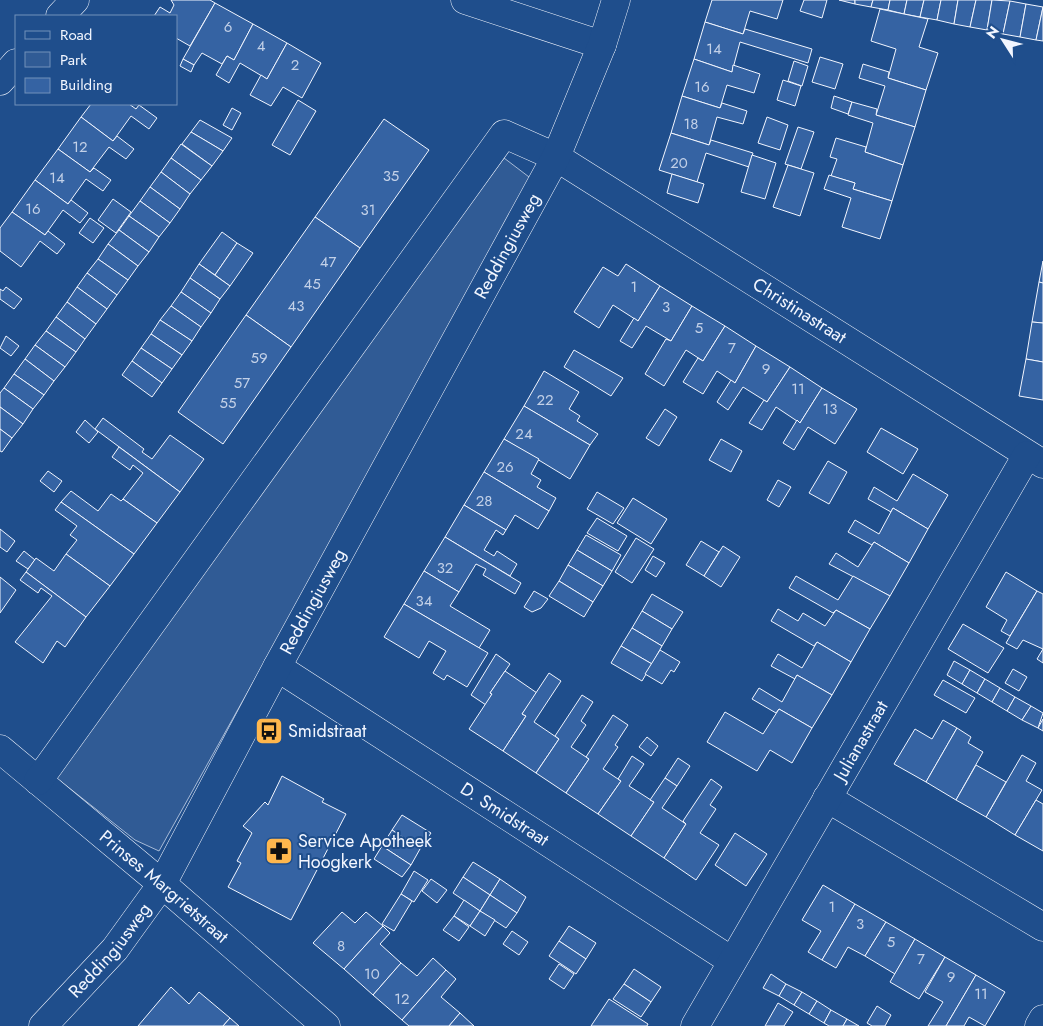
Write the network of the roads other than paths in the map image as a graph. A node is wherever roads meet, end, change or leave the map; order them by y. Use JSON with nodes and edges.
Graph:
{"nodes":[{"id":1,"x":75,"y":0,"type":"edge"},
{"id":2,"x":465,"y":0,"type":"edge"},
{"id":3,"x":616,"y":0,"type":"edge"},
{"id":4,"x":61,"y":15,"type":"edge"},
{"id":5,"x":602,"y":45,"type":"junction"},
{"id":6,"x":15,"y":64,"type":"edge"},
{"id":7,"x":0,"y":81,"type":"edge"},
{"id":8,"x":556,"y":157,"type":"junction"},
{"id":9,"x":1035,"y":460,"type":"edge"},
{"id":10,"x":278,"y":667,"type":"junction"},
{"id":11,"x":0,"y":750,"type":"edge"},
{"id":12,"x":38,"y":781,"type":"junction"},
{"id":13,"x":827,"y":798,"type":"junction"},
{"id":14,"x":162,"y":884,"type":"junction"},
{"id":15,"x":1043,"y":927,"type":"edge"},
{"id":16,"x":732,"y":961,"type":"junction"},
{"id":17,"x":1043,"y":1019,"type":"edge"},
{"id":18,"x":43,"y":1026,"type":"edge"},
{"id":19,"x":326,"y":1026,"type":"edge"},
{"id":20,"x":695,"y":1026,"type":"edge"},
{"id":21,"x":1039,"y":1026,"type":"edge"}],
"edges":[{"from":1,"to":4,"type":"street"},
{"from":2,"to":5,"type":"street"},
{"from":3,"to":5,"type":"street","name":"Reddingiusweg"},
{"from":5,"to":8,"type":"street","name":"Reddingiusweg"},
{"from":6,"to":7,"type":"street"},
{"from":8,"to":9,"type":"street","name":"Christinastraat"},
{"from":8,"to":10,"type":"street","name":"Reddingiusweg"},
{"from":8,"to":12,"type":"street"},
{"from":9,"to":13,"type":"street","name":"Julianastraat"},
{"from":10,"to":14,"type":"street","name":"Reddingiusweg"},
{"from":10,"to":16,"type":"street","name":"D. Smidstraat"},
{"from":11,"to":12,"type":"street","name":"Prinses Margrietstraat"},
{"from":12,"to":14,"type":"street","name":"Prinses Margrietstraat"},
{"from":13,"to":15,"type":"street"},
{"from":13,"to":16,"type":"street","name":"Julianastraat"},
{"from":14,"to":18,"type":"street","name":"Reddingiusweg"},
{"from":14,"to":19,"type":"street","name":"Prinses Margrietstraat"},
{"from":16,"to":20,"type":"street","name":"Julianastraat"},
{"from":17,"to":21,"type":"street"}]}
